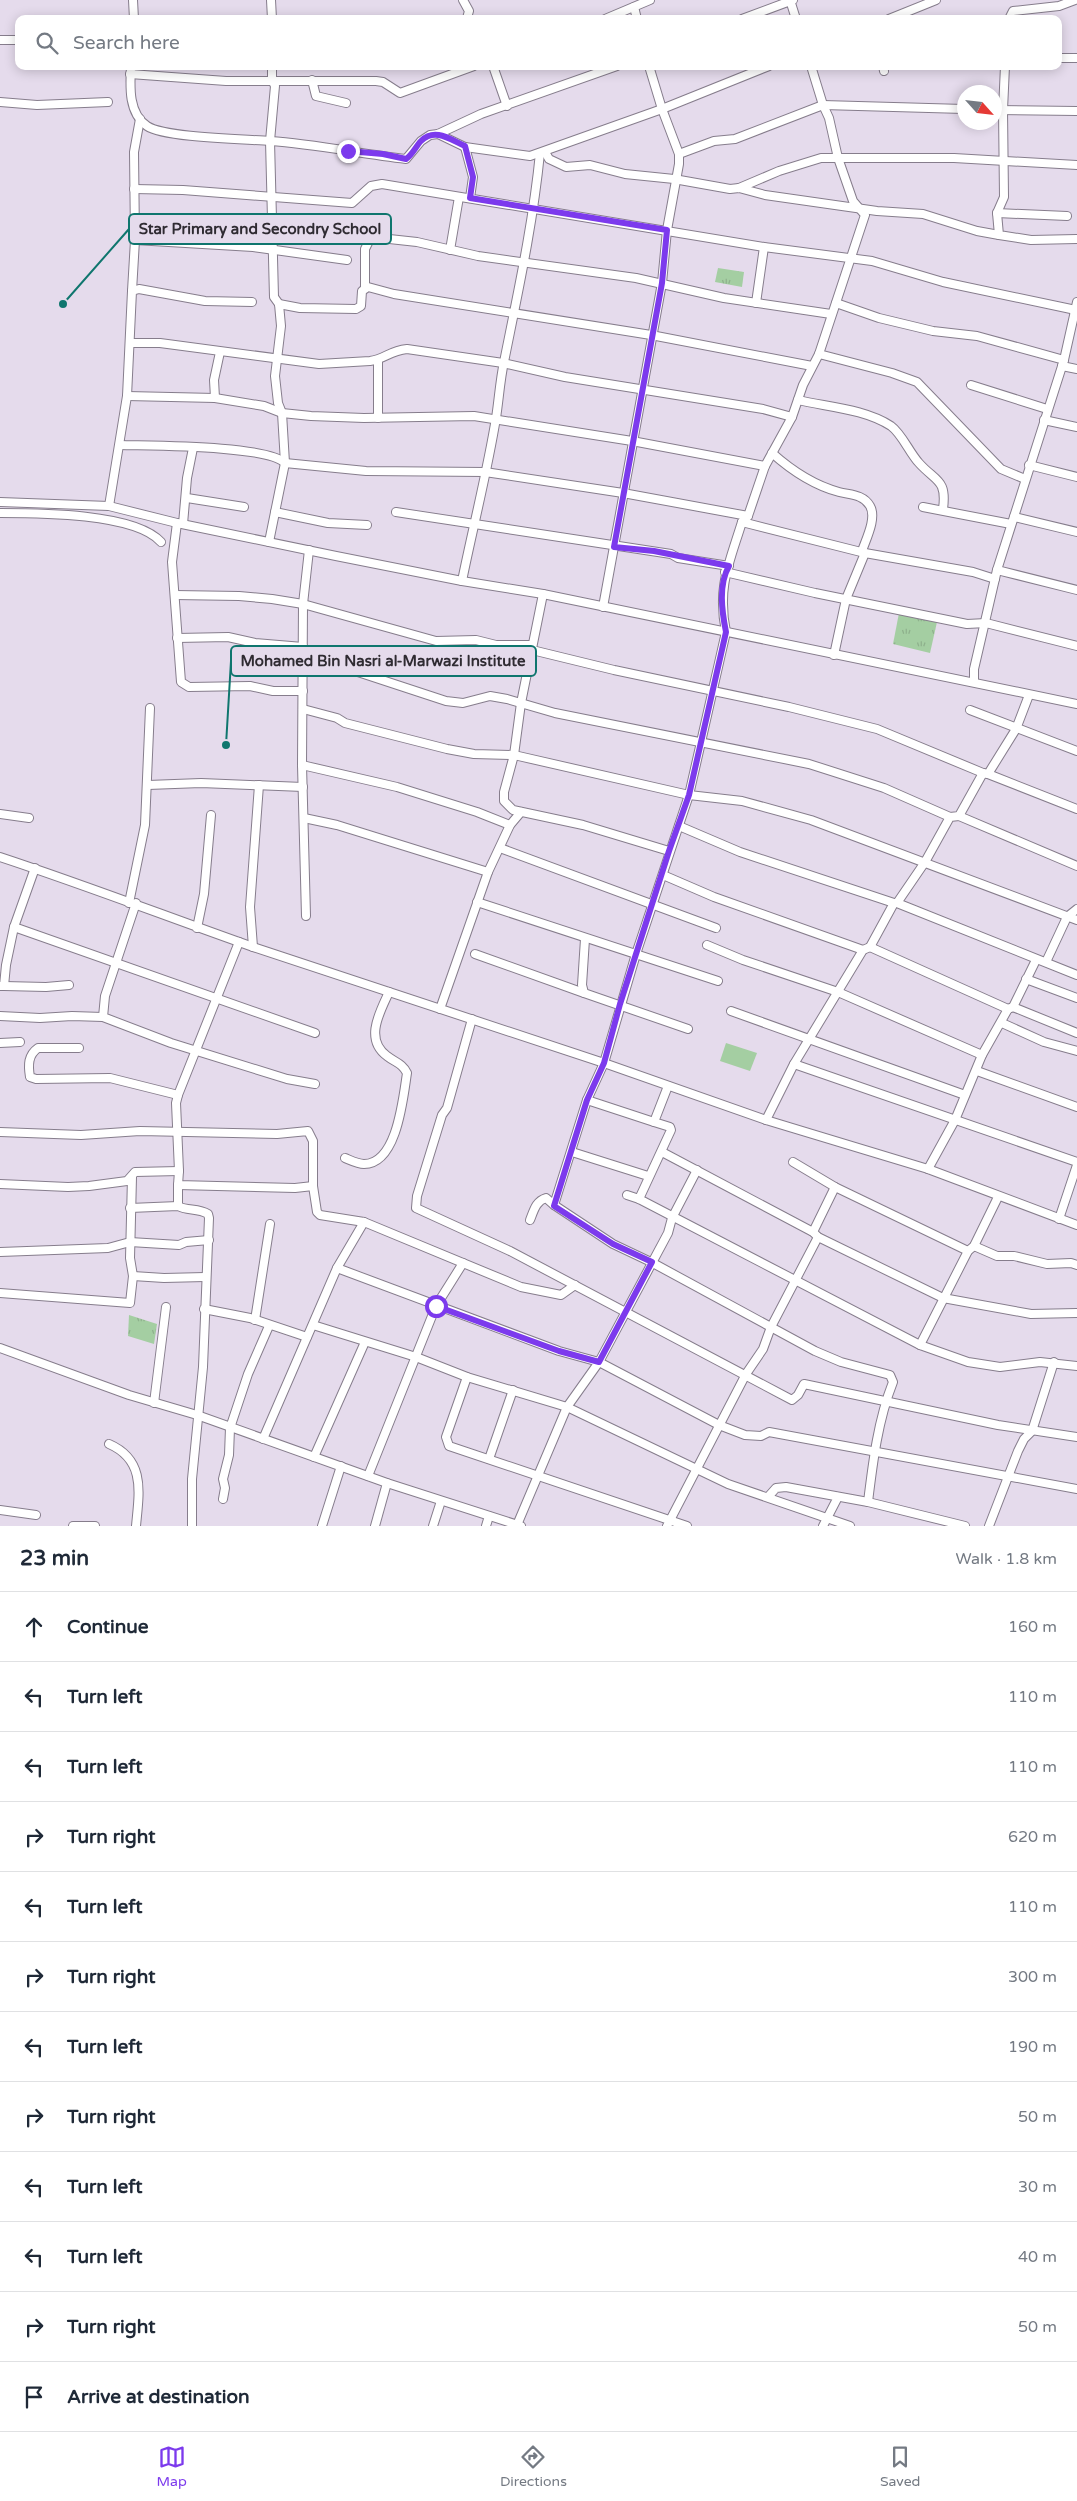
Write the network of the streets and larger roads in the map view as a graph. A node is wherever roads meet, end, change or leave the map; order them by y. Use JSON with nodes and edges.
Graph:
{"nodes":[{"id":1,"x":133,"y":0,"type":"edge"},
{"id":2,"x":271,"y":0,"type":"edge"},
{"id":3,"x":463,"y":0,"type":"edge"},
{"id":4,"x":650,"y":0,"type":"edge"},
{"id":5,"x":791,"y":0,"type":"edge"},
{"id":6,"x":936,"y":0,"type":"edge"},
{"id":7,"x":1075,"y":0,"type":"edge"},
{"id":8,"x":634,"y":7,"type":"junction"},
{"id":9,"x":134,"y":15,"type":"edge"},
{"id":10,"x":272,"y":15,"type":"edge"},
{"id":11,"x":467,"y":15,"type":"edge"},
{"id":12,"x":615,"y":15,"type":"edge"},
{"id":13,"x":636,"y":15,"type":"edge"},
{"id":14,"x":752,"y":15,"type":"edge"},
{"id":15,"x":795,"y":15,"type":"edge"},
{"id":16,"x":899,"y":15,"type":"edge"},
{"id":17,"x":1010,"y":15,"type":"edge"},
{"id":18,"x":0,"y":40,"type":"edge"},
{"id":19,"x":15,"y":40,"type":"edge"},
{"id":20,"x":1062,"y":58,"type":"edge"},
{"id":21,"x":1077,"y":58,"type":"edge"},
{"id":22,"x":131,"y":70,"type":"edge"},
{"id":23,"x":272,"y":70,"type":"edge"},
{"id":24,"x":463,"y":70,"type":"edge"},
{"id":25,"x":495,"y":70,"type":"edge"},
{"id":26,"x":605,"y":70,"type":"edge"},
{"id":27,"x":651,"y":70,"type":"edge"},
{"id":28,"x":759,"y":70,"type":"edge"},
{"id":29,"x":812,"y":70,"type":"edge"},
{"id":30,"x":1004,"y":70,"type":"edge"},
{"id":31,"x":272,"y":80,"type":"junction"},
{"id":32,"x":312,"y":80,"type":"junction"},
{"id":33,"x":1002,"y":85,"type":"edge"},
{"id":34,"x":0,"y":102,"type":"edge"},
{"id":35,"x":108,"y":102,"type":"dead end"},
{"id":36,"x":346,"y":103,"type":"dead end"},
{"id":37,"x":823,"y":105,"type":"junction"},
{"id":38,"x":507,"y":106,"type":"junction"},
{"id":39,"x":662,"y":109,"type":"junction"},
{"id":40,"x":957,"y":109,"type":"edge"},
{"id":41,"x":1002,"y":110,"type":"edge"},
{"id":42,"x":1077,"y":111,"type":"edge"},
{"id":43,"x":140,"y":120,"type":"junction"},
{"id":44,"x":1000,"y":130,"type":"edge"},
{"id":45,"x":438,"y":134,"type":"junction"},
{"id":46,"x":270,"y":141,"type":"junction"},
{"id":47,"x":465,"y":146,"type":"junction"},
{"id":48,"x":543,"y":152,"type":"junction"},
{"id":49,"x":679,"y":154,"type":"junction"},
{"id":50,"x":838,"y":158,"type":"junction"},
{"id":51,"x":1003,"y":162,"type":"junction"},
{"id":52,"x":1077,"y":166,"type":"edge"},
{"id":53,"x":674,"y":179,"type":"junction"},
{"id":54,"x":739,"y":188,"type":"junction"},
{"id":55,"x":134,"y":189,"type":"junction"},
{"id":56,"x":459,"y":196,"type":"junction"},
{"id":57,"x":273,"y":198,"type":"junction"},
{"id":58,"x":470,"y":198,"type":"junction"},
{"id":59,"x":860,"y":208,"type":"junction"},
{"id":60,"x":535,"y":209,"type":"junction"},
{"id":61,"x":997,"y":213,"type":"junction"},
{"id":62,"x":1067,"y":216,"type":"dead end"},
{"id":63,"x":667,"y":230,"type":"junction"},
{"id":64,"x":999,"y":235,"type":"junction"},
{"id":65,"x":1077,"y":239,"type":"edge"},
{"id":66,"x":135,"y":240,"type":"junction"},
{"id":67,"x":764,"y":246,"type":"junction"},
{"id":68,"x":274,"y":250,"type":"junction"},
{"id":69,"x":450,"y":250,"type":"junction"},
{"id":70,"x":853,"y":258,"type":"junction"},
{"id":71,"x":347,"y":260,"type":"dead end"},
{"id":72,"x":523,"y":261,"type":"junction"},
{"id":73,"x":662,"y":283,"type":"junction"},
{"id":74,"x":364,"y":288,"type":"junction"},
{"id":75,"x":132,"y":291,"type":"junction"},
{"id":76,"x":252,"y":302,"type":"dead end"},
{"id":77,"x":1077,"y":302,"type":"edge"},
{"id":78,"x":756,"y":303,"type":"junction"},
{"id":79,"x":836,"y":303,"type":"junction"},
{"id":80,"x":279,"y":304,"type":"junction"},
{"id":81,"x":515,"y":313,"type":"junction"},
{"id":82,"x":1076,"y":313,"type":"edge"},
{"id":83,"x":831,"y":314,"type":"junction"},
{"id":84,"x":651,"y":335,"type":"junction"},
{"id":85,"x":130,"y":343,"type":"junction"},
{"id":86,"x":220,"y":352,"type":"junction"},
{"id":87,"x":819,"y":354,"type":"junction"},
{"id":88,"x":277,"y":360,"type":"junction"},
{"id":89,"x":378,"y":360,"type":"junction"},
{"id":90,"x":503,"y":363,"type":"junction"},
{"id":91,"x":1063,"y":363,"type":"junction"},
{"id":92,"x":812,"y":366,"type":"junction"},
{"id":93,"x":1077,"y":370,"type":"edge"},
{"id":94,"x":971,"y":385,"type":"dead end"},
{"id":95,"x":643,"y":388,"type":"junction"},
{"id":96,"x":127,"y":396,"type":"junction"},
{"id":97,"x":215,"y":398,"type":"junction"},
{"id":98,"x":798,"y":400,"type":"junction"},
{"id":99,"x":1047,"y":409,"type":"junction"},
{"id":100,"x":282,"y":413,"type":"junction"},
{"id":101,"x":792,"y":417,"type":"junction"},
{"id":102,"x":378,"y":418,"type":"junction"},
{"id":103,"x":496,"y":419,"type":"junction"},
{"id":104,"x":1044,"y":420,"type":"junction"},
{"id":105,"x":1077,"y":427,"type":"edge"},
{"id":106,"x":632,"y":441,"type":"junction"},
{"id":107,"x":120,"y":445,"type":"junction"},
{"id":108,"x":193,"y":448,"type":"junction"},
{"id":109,"x":772,"y":453,"type":"junction"},
{"id":110,"x":285,"y":463,"type":"junction"},
{"id":111,"x":1029,"y":465,"type":"junction"},
{"id":112,"x":765,"y":466,"type":"junction"},
{"id":113,"x":485,"y":472,"type":"junction"},
{"id":114,"x":1077,"y":477,"type":"edge"},
{"id":115,"x":1025,"y":479,"type":"junction"},
{"id":116,"x":623,"y":493,"type":"junction"},
{"id":117,"x":187,"y":498,"type":"junction"},
{"id":118,"x":0,"y":502,"type":"edge"},
{"id":119,"x":109,"y":506,"type":"junction"},
{"id":120,"x":244,"y":507,"type":"dead end"},
{"id":121,"x":923,"y":507,"type":"dead end"},
{"id":122,"x":943,"y":509,"type":"junction"},
{"id":123,"x":274,"y":512,"type":"junction"},
{"id":124,"x":396,"y":512,"type":"dead end"},
{"id":125,"x":0,"y":513,"type":"edge"},
{"id":126,"x":748,"y":516,"type":"junction"},
{"id":127,"x":1012,"y":520,"type":"junction"},
{"id":128,"x":742,"y":522,"type":"junction"},
{"id":129,"x":180,"y":524,"type":"junction"},
{"id":130,"x":474,"y":524,"type":"junction"},
{"id":131,"x":368,"y":525,"type":"dead end"},
{"id":132,"x":1077,"y":532,"type":"edge"},
{"id":133,"x":161,"y":542,"type":"dead end"},
{"id":134,"x":269,"y":542,"type":"junction"},
{"id":135,"x":614,"y":547,"type":"junction"},
{"id":136,"x":308,"y":550,"type":"junction"},
{"id":137,"x":864,"y":552,"type":"junction"},
{"id":138,"x":727,"y":569,"type":"junction"},
{"id":139,"x":997,"y":570,"type":"junction"},
{"id":140,"x":995,"y":579,"type":"junction"},
{"id":141,"x":462,"y":581,"type":"junction"},
{"id":142,"x":1077,"y":590,"type":"edge"},
{"id":143,"x":543,"y":594,"type":"junction"},
{"id":144,"x":174,"y":595,"type":"junction"},
{"id":145,"x":846,"y":599,"type":"junction"},
{"id":146,"x":303,"y":604,"type":"junction"},
{"id":147,"x":603,"y":607,"type":"junction"},
{"id":148,"x":986,"y":623,"type":"junction"},
{"id":149,"x":726,"y":632,"type":"junction"},
{"id":150,"x":177,"y":638,"type":"junction"},
{"id":151,"x":1077,"y":646,"type":"edge"},
{"id":152,"x":532,"y":647,"type":"junction"},
{"id":153,"x":303,"y":651,"type":"junction"},
{"id":154,"x":834,"y":655,"type":"junction"},
{"id":155,"x":974,"y":681,"type":"junction"},
{"id":156,"x":303,"y":691,"type":"junction"},
{"id":157,"x":714,"y":691,"type":"junction"},
{"id":158,"x":1029,"y":695,"type":"junction"},
{"id":159,"x":521,"y":703,"type":"junction"},
{"id":160,"x":1077,"y":704,"type":"edge"},
{"id":161,"x":150,"y":708,"type":"dead end"},
{"id":162,"x":303,"y":709,"type":"junction"},
{"id":163,"x":970,"y":710,"type":"dead end"},
{"id":164,"x":1016,"y":729,"type":"junction"},
{"id":165,"x":703,"y":743,"type":"junction"},
{"id":166,"x":1077,"y":751,"type":"edge"},
{"id":167,"x":514,"y":756,"type":"junction"},
{"id":168,"x":302,"y":765,"type":"junction"},
{"id":169,"x":986,"y":774,"type":"junction"},
{"id":170,"x":148,"y":785,"type":"junction"},
{"id":171,"x":259,"y":785,"type":"junction"},
{"id":172,"x":302,"y":787,"type":"junction"},
{"id":173,"x":689,"y":795,"type":"junction"},
{"id":174,"x":1077,"y":809,"type":"edge"},
{"id":175,"x":521,"y":812,"type":"junction"},
{"id":176,"x":0,"y":814,"type":"edge"},
{"id":177,"x":212,"y":815,"type":"dead end"},
{"id":178,"x":959,"y":816,"type":"junction"},
{"id":179,"x":950,"y":817,"type":"junction"},
{"id":180,"x":28,"y":818,"type":"dead end"},
{"id":181,"x":304,"y":818,"type":"junction"},
{"id":182,"x":510,"y":825,"type":"junction"},
{"id":183,"x":679,"y":826,"type":"junction"},
{"id":184,"x":500,"y":848,"type":"junction"},
{"id":185,"x":669,"y":851,"type":"junction"},
{"id":186,"x":0,"y":857,"type":"edge"},
{"id":187,"x":925,"y":862,"type":"junction"},
{"id":188,"x":1077,"y":866,"type":"edge"},
{"id":189,"x":34,"y":868,"type":"junction"},
{"id":190,"x":488,"y":872,"type":"junction"},
{"id":191,"x":663,"y":875,"type":"junction"},
{"id":192,"x":477,"y":902,"type":"junction"},
{"id":193,"x":133,"y":903,"type":"junction"},
{"id":194,"x":895,"y":903,"type":"junction"},
{"id":195,"x":652,"y":906,"type":"junction"},
{"id":196,"x":1077,"y":909,"type":"edge"},
{"id":197,"x":306,"y":916,"type":"dead end"},
{"id":198,"x":1067,"y":916,"type":"junction"},
{"id":199,"x":1077,"y":920,"type":"edge"},
{"id":200,"x":14,"y":928,"type":"junction"},
{"id":201,"x":197,"y":928,"type":"junction"},
{"id":202,"x":716,"y":928,"type":"dead end"},
{"id":203,"x":585,"y":939,"type":"junction"},
{"id":204,"x":239,"y":942,"type":"junction"},
{"id":205,"x":707,"y":944,"type":"dead end"},
{"id":206,"x":253,"y":947,"type":"junction"},
{"id":207,"x":867,"y":948,"type":"junction"},
{"id":208,"x":475,"y":954,"type":"dead end"},
{"id":209,"x":636,"y":954,"type":"junction"},
{"id":210,"x":1036,"y":960,"type":"junction"},
{"id":211,"x":1046,"y":962,"type":"junction"},
{"id":212,"x":117,"y":964,"type":"junction"},
{"id":213,"x":1077,"y":975,"type":"edge"},
{"id":214,"x":1026,"y":979,"type":"junction"},
{"id":215,"x":718,"y":981,"type":"dead end"},
{"id":216,"x":68,"y":985,"type":"dead end"},
{"id":217,"x":2,"y":986,"type":"edge"},
{"id":218,"x":389,"y":992,"type":"junction"},
{"id":219,"x":838,"y":992,"type":"junction"},
{"id":220,"x":584,"y":993,"type":"junction"},
{"id":221,"x":1077,"y":998,"type":"edge"},
{"id":222,"x":217,"y":1000,"type":"junction"},
{"id":223,"x":620,"y":1004,"type":"junction"},
{"id":224,"x":1011,"y":1008,"type":"junction"},
{"id":225,"x":440,"y":1009,"type":"junction"},
{"id":226,"x":731,"y":1011,"type":"dead end"},
{"id":227,"x":0,"y":1016,"type":"edge"},
{"id":228,"x":103,"y":1017,"type":"junction"},
{"id":229,"x":472,"y":1020,"type":"junction"},
{"id":230,"x":1002,"y":1023,"type":"junction"},
{"id":231,"x":688,"y":1028,"type":"dead end"},
{"id":232,"x":315,"y":1033,"type":"dead end"},
{"id":233,"x":1077,"y":1033,"type":"edge"},
{"id":234,"x":810,"y":1039,"type":"junction"},
{"id":235,"x":20,"y":1042,"type":"dead end"},
{"id":236,"x":0,"y":1044,"type":"edge"},
{"id":237,"x":79,"y":1048,"type":"dead end"},
{"id":238,"x":196,"y":1049,"type":"junction"},
{"id":239,"x":1077,"y":1051,"type":"edge"},
{"id":240,"x":982,"y":1055,"type":"junction"},
{"id":241,"x":604,"y":1063,"type":"junction"},
{"id":242,"x":794,"y":1064,"type":"junction"},
{"id":243,"x":977,"y":1071,"type":"junction"},
{"id":244,"x":315,"y":1084,"type":"dead end"},
{"id":245,"x":668,"y":1086,"type":"junction"},
{"id":246,"x":966,"y":1094,"type":"junction"},
{"id":247,"x":178,"y":1095,"type":"junction"},
{"id":248,"x":587,"y":1100,"type":"junction"},
{"id":249,"x":1077,"y":1107,"type":"edge"},
{"id":250,"x":766,"y":1120,"type":"junction"},
{"id":251,"x":954,"y":1120,"type":"junction"},
{"id":252,"x":654,"y":1122,"type":"junction"},
{"id":253,"x":0,"y":1132,"type":"edge"},
{"id":254,"x":177,"y":1133,"type":"junction"},
{"id":255,"x":572,"y":1152,"type":"junction"},
{"id":256,"x":662,"y":1152,"type":"junction"},
{"id":257,"x":345,"y":1158,"type":"dead end"},
{"id":258,"x":793,"y":1162,"type":"dead end"},
{"id":259,"x":1077,"y":1164,"type":"edge"},
{"id":260,"x":928,"y":1169,"type":"junction"},
{"id":261,"x":180,"y":1170,"type":"junction"},
{"id":262,"x":697,"y":1170,"type":"junction"},
{"id":263,"x":648,"y":1176,"type":"junction"},
{"id":264,"x":132,"y":1177,"type":"junction"},
{"id":265,"x":0,"y":1184,"type":"edge"},
{"id":266,"x":178,"y":1185,"type":"junction"},
{"id":267,"x":313,"y":1186,"type":"junction"},
{"id":268,"x":835,"y":1187,"type":"junction"},
{"id":269,"x":626,"y":1195,"type":"dead end"},
{"id":270,"x":998,"y":1197,"type":"junction"},
{"id":271,"x":639,"y":1199,"type":"junction"},
{"id":272,"x":178,"y":1206,"type":"junction"},
{"id":273,"x":554,"y":1206,"type":"junction"},
{"id":274,"x":130,"y":1208,"type":"junction"},
{"id":275,"x":672,"y":1218,"type":"junction"},
{"id":276,"x":1059,"y":1219,"type":"junction"},
{"id":277,"x":530,"y":1220,"type":"dead end"},
{"id":278,"x":364,"y":1222,"type":"junction"},
{"id":279,"x":270,"y":1224,"type":"dead end"},
{"id":280,"x":1077,"y":1225,"type":"edge"},
{"id":281,"x":816,"y":1235,"type":"junction"},
{"id":282,"x":209,"y":1240,"type":"junction"},
{"id":283,"x":130,"y":1242,"type":"junction"},
{"id":284,"x":971,"y":1249,"type":"junction"},
{"id":285,"x":0,"y":1252,"type":"edge"},
{"id":286,"x":652,"y":1262,"type":"junction"},
{"id":287,"x":463,"y":1263,"type":"junction"},
{"id":288,"x":1077,"y":1265,"type":"edge"},
{"id":289,"x":337,"y":1268,"type":"junction"},
{"id":290,"x":134,"y":1276,"type":"junction"},
{"id":291,"x":205,"y":1278,"type":"junction"},
{"id":292,"x":794,"y":1280,"type":"junction"},
{"id":293,"x":575,"y":1285,"type":"junction"},
{"id":294,"x":0,"y":1293,"type":"edge"},
{"id":295,"x":943,"y":1298,"type":"junction"},
{"id":296,"x":436,"y":1306,"type":"junction"},
{"id":297,"x":166,"y":1307,"type":"dead end"},
{"id":298,"x":204,"y":1310,"type":"junction"},
{"id":299,"x":1077,"y":1313,"type":"edge"},
{"id":300,"x":626,"y":1314,"type":"junction"},
{"id":301,"x":255,"y":1320,"type":"junction"},
{"id":302,"x":313,"y":1325,"type":"junction"},
{"id":303,"x":269,"y":1326,"type":"junction"},
{"id":304,"x":771,"y":1327,"type":"junction"},
{"id":305,"x":307,"y":1337,"type":"junction"},
{"id":306,"x":365,"y":1342,"type":"junction"},
{"id":307,"x":920,"y":1346,"type":"junction"},
{"id":308,"x":0,"y":1348,"type":"edge"},
{"id":309,"x":416,"y":1356,"type":"junction"},
{"id":310,"x":599,"y":1362,"type":"junction"},
{"id":311,"x":1054,"y":1362,"type":"junction"},
{"id":312,"x":1077,"y":1365,"type":"edge"},
{"id":313,"x":746,"y":1374,"type":"junction"},
{"id":314,"x":466,"y":1377,"type":"junction"},
{"id":315,"x":513,"y":1390,"type":"junction"},
{"id":316,"x":885,"y":1401,"type":"junction"},
{"id":317,"x":154,"y":1403,"type":"junction"},
{"id":318,"x":567,"y":1407,"type":"junction"},
{"id":319,"x":198,"y":1415,"type":"junction"},
{"id":320,"x":719,"y":1425,"type":"junction"},
{"id":321,"x":230,"y":1428,"type":"junction"},
{"id":322,"x":1032,"y":1431,"type":"junction"},
{"id":323,"x":1077,"y":1437,"type":"edge"},
{"id":324,"x":263,"y":1439,"type":"junction"},
{"id":325,"x":109,"y":1444,"type":"dead end"},
{"id":326,"x":875,"y":1450,"type":"junction"},
{"id":327,"x":314,"y":1457,"type":"junction"},
{"id":328,"x":489,"y":1459,"type":"junction"},
{"id":329,"x":341,"y":1466,"type":"junction"},
{"id":330,"x":695,"y":1470,"type":"junction"},
{"id":331,"x":538,"y":1475,"type":"junction"},
{"id":332,"x":368,"y":1476,"type":"junction"},
{"id":333,"x":1008,"y":1478,"type":"junction"},
{"id":334,"x":387,"y":1483,"type":"junction"},
{"id":335,"x":1077,"y":1489,"type":"edge"},
{"id":336,"x":768,"y":1497,"type":"junction"},
{"id":337,"x":838,"y":1497,"type":"junction"},
{"id":338,"x":222,"y":1499,"type":"dead end"},
{"id":339,"x":441,"y":1501,"type":"junction"},
{"id":340,"x":868,"y":1502,"type":"junction"},
{"id":341,"x":0,"y":1510,"type":"edge"},
{"id":342,"x":36,"y":1515,"type":"dead end"},
{"id":343,"x":489,"y":1516,"type":"junction"},
{"id":344,"x":828,"y":1518,"type":"junction"},
{"id":345,"x":668,"y":1523,"type":"edge"},
{"id":346,"x":519,"y":1525,"type":"edge"},
{"id":347,"x":74,"y":1526,"type":"edge"},
{"id":348,"x":95,"y":1526,"type":"edge"},
{"id":349,"x":136,"y":1526,"type":"edge"},
{"id":350,"x":192,"y":1526,"type":"edge"},
{"id":351,"x":322,"y":1526,"type":"edge"},
{"id":352,"x":375,"y":1526,"type":"edge"},
{"id":353,"x":433,"y":1526,"type":"edge"},
{"id":354,"x":486,"y":1526,"type":"edge"},
{"id":355,"x":687,"y":1526,"type":"edge"},
{"id":356,"x":823,"y":1526,"type":"edge"},
{"id":357,"x":850,"y":1526,"type":"edge"},
{"id":358,"x":965,"y":1526,"type":"edge"},
{"id":359,"x":989,"y":1526,"type":"edge"}],
"edges":[{"from":1,"to":9,"type":"street"},
{"from":2,"to":10,"type":"street"},
{"from":3,"to":11,"type":"street"},
{"from":4,"to":8,"type":"street"},
{"from":5,"to":14,"type":"street"},
{"from":5,"to":15,"type":"street"},
{"from":6,"to":16,"type":"street"},
{"from":7,"to":17,"type":"street"},
{"from":8,"to":12,"type":"street"},
{"from":8,"to":13,"type":"street"},
{"from":18,"to":19,"type":"street"},
{"from":20,"to":21,"type":"street"},
{"from":22,"to":31,"type":"street"},
{"from":22,"to":43,"type":"street"},
{"from":23,"to":31,"type":"street"},
{"from":24,"to":32,"type":"street"},
{"from":25,"to":38,"type":"street"},
{"from":26,"to":38,"type":"street"},
{"from":27,"to":39,"type":"street"},
{"from":28,"to":39,"type":"street"},
{"from":29,"to":37,"type":"street"},
{"from":30,"to":33,"type":"street"},
{"from":31,"to":32,"type":"street"},
{"from":31,"to":46,"type":"street"},
{"from":32,"to":36,"type":"street"},
{"from":34,"to":35,"type":"street"},
{"from":37,"to":40,"type":"street"},
{"from":37,"to":49,"type":"street"},
{"from":37,"to":50,"type":"street"},
{"from":38,"to":45,"type":"street"},
{"from":39,"to":48,"type":"street"},
{"from":39,"to":49,"type":"street"},
{"from":41,"to":42,"type":"street"},
{"from":43,"to":46,"type":"street"},
{"from":43,"to":55,"type":"street"},
{"from":44,"to":51,"type":"street"},
{"from":45,"to":46,"type":"street"},
{"from":45,"to":47,"type":"street"},
{"from":46,"to":57,"type":"street"},
{"from":47,"to":48,"type":"street"},
{"from":47,"to":58,"type":"street"},
{"from":48,"to":53,"type":"street"},
{"from":48,"to":60,"type":"street"},
{"from":49,"to":53,"type":"street"},
{"from":50,"to":51,"type":"street"},
{"from":50,"to":54,"type":"street"},
{"from":50,"to":59,"type":"street"},
{"from":51,"to":52,"type":"street"},
{"from":51,"to":61,"type":"street"},
{"from":53,"to":54,"type":"street"},
{"from":53,"to":63,"type":"street"},
{"from":54,"to":59,"type":"street"},
{"from":55,"to":57,"type":"street"},
{"from":55,"to":66,"type":"street"},
{"from":56,"to":57,"type":"street"},
{"from":56,"to":58,"type":"street"},
{"from":56,"to":69,"type":"street"},
{"from":57,"to":68,"type":"street"},
{"from":58,"to":60,"type":"street"},
{"from":59,"to":64,"type":"street"},
{"from":59,"to":70,"type":"street"},
{"from":60,"to":63,"type":"street"},
{"from":60,"to":72,"type":"street"},
{"from":61,"to":62,"type":"street"},
{"from":61,"to":64,"type":"street"},
{"from":63,"to":67,"type":"street"},
{"from":63,"to":73,"type":"street"},
{"from":64,"to":65,"type":"street"},
{"from":66,"to":68,"type":"street"},
{"from":66,"to":75,"type":"street"},
{"from":67,"to":70,"type":"street"},
{"from":67,"to":78,"type":"street"},
{"from":68,"to":71,"type":"street"},
{"from":68,"to":80,"type":"street"},
{"from":69,"to":72,"type":"street"},
{"from":69,"to":74,"type":"street"},
{"from":70,"to":79,"type":"street"},
{"from":70,"to":82,"type":"street"},
{"from":72,"to":73,"type":"street"},
{"from":72,"to":81,"type":"street"},
{"from":73,"to":78,"type":"street"},
{"from":73,"to":84,"type":"street"},
{"from":74,"to":80,"type":"street"},
{"from":74,"to":81,"type":"street"},
{"from":75,"to":76,"type":"street"},
{"from":75,"to":85,"type":"street"},
{"from":77,"to":82,"type":"street"},
{"from":78,"to":83,"type":"street"},
{"from":79,"to":83,"type":"street"},
{"from":79,"to":91,"type":"street"},
{"from":80,"to":88,"type":"street"},
{"from":81,"to":84,"type":"street"},
{"from":81,"to":90,"type":"street"},
{"from":82,"to":91,"type":"street"},
{"from":83,"to":87,"type":"street"},
{"from":84,"to":92,"type":"street"},
{"from":84,"to":95,"type":"street"},
{"from":85,"to":86,"type":"street"},
{"from":85,"to":96,"type":"street"},
{"from":86,"to":88,"type":"street"},
{"from":86,"to":97,"type":"street"},
{"from":87,"to":92,"type":"street"},
{"from":87,"to":115,"type":"street"},
{"from":88,"to":89,"type":"street"},
{"from":88,"to":100,"type":"street"},
{"from":89,"to":90,"type":"street"},
{"from":89,"to":102,"type":"street"},
{"from":90,"to":95,"type":"street"},
{"from":90,"to":103,"type":"street"},
{"from":91,"to":93,"type":"street"},
{"from":91,"to":99,"type":"street"},
{"from":92,"to":98,"type":"street"},
{"from":94,"to":99,"type":"street"},
{"from":95,"to":101,"type":"street"},
{"from":95,"to":106,"type":"street"},
{"from":96,"to":97,"type":"street"},
{"from":96,"to":107,"type":"street"},
{"from":97,"to":100,"type":"street"},
{"from":98,"to":101,"type":"street"},
{"from":98,"to":122,"type":"street"},
{"from":99,"to":104,"type":"street"},
{"from":100,"to":102,"type":"street"},
{"from":100,"to":110,"type":"street"},
{"from":101,"to":109,"type":"street"},
{"from":102,"to":103,"type":"street"},
{"from":103,"to":106,"type":"street"},
{"from":103,"to":113,"type":"street"},
{"from":104,"to":105,"type":"street"},
{"from":104,"to":111,"type":"street"},
{"from":106,"to":112,"type":"street"},
{"from":106,"to":116,"type":"street"},
{"from":107,"to":108,"type":"street"},
{"from":107,"to":119,"type":"street"},
{"from":108,"to":110,"type":"street"},
{"from":108,"to":117,"type":"street"},
{"from":109,"to":112,"type":"street"},
{"from":109,"to":137,"type":"street"},
{"from":110,"to":113,"type":"street"},
{"from":110,"to":123,"type":"street"},
{"from":111,"to":114,"type":"street"},
{"from":111,"to":115,"type":"street"},
{"from":112,"to":126,"type":"street"},
{"from":113,"to":116,"type":"street"},
{"from":113,"to":130,"type":"street"},
{"from":115,"to":127,"type":"street"},
{"from":116,"to":126,"type":"street"},
{"from":116,"to":135,"type":"street"},
{"from":117,"to":120,"type":"street"},
{"from":117,"to":129,"type":"street"},
{"from":118,"to":119,"type":"street"},
{"from":119,"to":129,"type":"street"},
{"from":121,"to":122,"type":"street"},
{"from":122,"to":127,"type":"street"},
{"from":123,"to":131,"type":"street"},
{"from":123,"to":134,"type":"street"},
{"from":124,"to":130,"type":"street"},
{"from":125,"to":133,"type":"street"},
{"from":126,"to":128,"type":"street"},
{"from":127,"to":132,"type":"street"},
{"from":127,"to":139,"type":"street"},
{"from":128,"to":137,"type":"street"},
{"from":128,"to":138,"type":"street"},
{"from":129,"to":134,"type":"street"},
{"from":129,"to":144,"type":"street"},
{"from":130,"to":135,"type":"street"},
{"from":130,"to":141,"type":"street"},
{"from":134,"to":136,"type":"street"},
{"from":135,"to":138,"type":"street"},
{"from":135,"to":147,"type":"street"},
{"from":136,"to":141,"type":"street"},
{"from":136,"to":146,"type":"street"},
{"from":137,"to":140,"type":"street"},
{"from":137,"to":145,"type":"street"},
{"from":138,"to":145,"type":"street"},
{"from":138,"to":149,"type":"street"},
{"from":139,"to":140,"type":"street"},
{"from":139,"to":142,"type":"street"},
{"from":140,"to":148,"type":"street"},
{"from":141,"to":143,"type":"street"},
{"from":143,"to":147,"type":"street"},
{"from":143,"to":152,"type":"street"},
{"from":144,"to":146,"type":"street"},
{"from":144,"to":150,"type":"street"},
{"from":145,"to":148,"type":"street"},
{"from":145,"to":154,"type":"street"},
{"from":146,"to":152,"type":"street"},
{"from":146,"to":153,"type":"street"},
{"from":147,"to":149,"type":"street"},
{"from":148,"to":151,"type":"street"},
{"from":148,"to":155,"type":"street"},
{"from":149,"to":154,"type":"street"},
{"from":149,"to":157,"type":"street"},
{"from":150,"to":153,"type":"street"},
{"from":150,"to":156,"type":"street"},
{"from":152,"to":157,"type":"street"},
{"from":152,"to":159,"type":"street"},
{"from":153,"to":156,"type":"street"},
{"from":153,"to":159,"type":"street"},
{"from":154,"to":155,"type":"street"},
{"from":155,"to":158,"type":"street"},
{"from":156,"to":162,"type":"street"},
{"from":157,"to":165,"type":"street"},
{"from":157,"to":169,"type":"street"},
{"from":158,"to":160,"type":"street"},
{"from":158,"to":164,"type":"street"},
{"from":159,"to":165,"type":"street"},
{"from":159,"to":167,"type":"street"},
{"from":161,"to":170,"type":"street"},
{"from":162,"to":167,"type":"street"},
{"from":162,"to":168,"type":"street"},
{"from":163,"to":164,"type":"street"},
{"from":164,"to":166,"type":"street"},
{"from":164,"to":169,"type":"street"},
{"from":165,"to":173,"type":"street"},
{"from":165,"to":179,"type":"street"},
{"from":167,"to":173,"type":"street"},
{"from":167,"to":175,"type":"street"},
{"from":168,"to":172,"type":"street"},
{"from":168,"to":182,"type":"street"},
{"from":169,"to":174,"type":"street"},
{"from":169,"to":178,"type":"street"},
{"from":170,"to":171,"type":"street"},
{"from":170,"to":193,"type":"street"},
{"from":171,"to":172,"type":"street"},
{"from":171,"to":206,"type":"street"},
{"from":172,"to":181,"type":"street"},
{"from":173,"to":183,"type":"street"},
{"from":173,"to":187,"type":"street"},
{"from":175,"to":182,"type":"street"},
{"from":175,"to":185,"type":"street"},
{"from":176,"to":180,"type":"street"},
{"from":177,"to":201,"type":"street"},
{"from":178,"to":179,"type":"street"},
{"from":178,"to":188,"type":"street"},
{"from":179,"to":187,"type":"street"},
{"from":181,"to":190,"type":"street"},
{"from":181,"to":197,"type":"street"},
{"from":182,"to":184,"type":"street"},
{"from":183,"to":185,"type":"street"},
{"from":183,"to":194,"type":"street"},
{"from":184,"to":190,"type":"street"},
{"from":184,"to":195,"type":"street"},
{"from":185,"to":191,"type":"street"},
{"from":186,"to":189,"type":"street"},
{"from":187,"to":194,"type":"street"},
{"from":187,"to":198,"type":"street"},
{"from":189,"to":193,"type":"street"},
{"from":189,"to":200,"type":"street"},
{"from":190,"to":192,"type":"street"},
{"from":191,"to":195,"type":"street"},
{"from":191,"to":207,"type":"street"},
{"from":192,"to":203,"type":"street"},
{"from":192,"to":225,"type":"street"},
{"from":193,"to":201,"type":"street"},
{"from":193,"to":212,"type":"street"},
{"from":194,"to":207,"type":"street"},
{"from":194,"to":210,"type":"street"},
{"from":195,"to":202,"type":"street"},
{"from":195,"to":209,"type":"street"},
{"from":196,"to":198,"type":"street"},
{"from":198,"to":199,"type":"street"},
{"from":198,"to":211,"type":"street"},
{"from":200,"to":212,"type":"street"},
{"from":200,"to":217,"type":"street"},
{"from":201,"to":204,"type":"street"},
{"from":203,"to":209,"type":"street"},
{"from":203,"to":220,"type":"street"},
{"from":204,"to":206,"type":"street"},
{"from":204,"to":222,"type":"street"},
{"from":205,"to":219,"type":"street"},
{"from":206,"to":218,"type":"street"},
{"from":207,"to":219,"type":"street"},
{"from":207,"to":224,"type":"street"},
{"from":208,"to":220,"type":"street"},
{"from":209,"to":215,"type":"street"},
{"from":209,"to":223,"type":"street"},
{"from":210,"to":211,"type":"street"},
{"from":210,"to":214,"type":"street"},
{"from":211,"to":213,"type":"street"},
{"from":212,"to":222,"type":"street"},
{"from":212,"to":228,"type":"street"},
{"from":214,"to":221,"type":"street"},
{"from":214,"to":224,"type":"street"},
{"from":216,"to":217,"type":"street"},
{"from":218,"to":225,"type":"street"},
{"from":218,"to":257,"type":"street"},
{"from":219,"to":234,"type":"street"},
{"from":219,"to":240,"type":"street"},
{"from":220,"to":223,"type":"street"},
{"from":222,"to":232,"type":"street"},
{"from":222,"to":238,"type":"street"},
{"from":223,"to":231,"type":"street"},
{"from":223,"to":241,"type":"street"},
{"from":224,"to":230,"type":"street"},
{"from":224,"to":233,"type":"street"},
{"from":225,"to":229,"type":"street"},
{"from":226,"to":234,"type":"street"},
{"from":227,"to":228,"type":"street"},
{"from":228,"to":238,"type":"street"},
{"from":229,"to":241,"type":"street"},
{"from":229,"to":293,"type":"street"},
{"from":230,"to":239,"type":"street"},
{"from":230,"to":240,"type":"street"},
{"from":234,"to":242,"type":"street"},
{"from":234,"to":246,"type":"street"},
{"from":235,"to":236,"type":"street"},
{"from":237,"to":247,"type":"street"},
{"from":238,"to":244,"type":"street"},
{"from":238,"to":247,"type":"street"},
{"from":240,"to":243,"type":"street"},
{"from":241,"to":245,"type":"street"},
{"from":241,"to":248,"type":"street"},
{"from":242,"to":250,"type":"street"},
{"from":242,"to":251,"type":"street"},
{"from":243,"to":246,"type":"street"},
{"from":243,"to":249,"type":"street"},
{"from":245,"to":250,"type":"street"},
{"from":245,"to":252,"type":"street"},
{"from":246,"to":251,"type":"street"},
{"from":247,"to":254,"type":"street"},
{"from":248,"to":252,"type":"street"},
{"from":248,"to":255,"type":"street"},
{"from":250,"to":260,"type":"street"},
{"from":251,"to":259,"type":"street"},
{"from":251,"to":260,"type":"street"},
{"from":252,"to":256,"type":"street"},
{"from":253,"to":254,"type":"street"},
{"from":254,"to":261,"type":"street"},
{"from":254,"to":267,"type":"street"},
{"from":255,"to":263,"type":"street"},
{"from":255,"to":273,"type":"street"},
{"from":256,"to":262,"type":"street"},
{"from":256,"to":263,"type":"street"},
{"from":258,"to":268,"type":"street"},
{"from":259,"to":276,"type":"street"},
{"from":260,"to":270,"type":"street"},
{"from":261,"to":264,"type":"street"},
{"from":261,"to":266,"type":"street"},
{"from":262,"to":275,"type":"street"},
{"from":262,"to":281,"type":"street"},
{"from":263,"to":271,"type":"street"},
{"from":264,"to":265,"type":"street"},
{"from":264,"to":274,"type":"street"},
{"from":266,"to":267,"type":"street"},
{"from":266,"to":272,"type":"street"},
{"from":267,"to":278,"type":"street"},
{"from":268,"to":281,"type":"street"},
{"from":268,"to":284,"type":"street"},
{"from":269,"to":271,"type":"street"},
{"from":270,"to":276,"type":"street"},
{"from":270,"to":284,"type":"street"},
{"from":271,"to":275,"type":"street"},
{"from":272,"to":274,"type":"street"},
{"from":272,"to":282,"type":"street"},
{"from":273,"to":277,"type":"street"},
{"from":273,"to":286,"type":"street"},
{"from":274,"to":283,"type":"street"},
{"from":275,"to":286,"type":"street"},
{"from":275,"to":292,"type":"street"},
{"from":276,"to":280,"type":"street"},
{"from":278,"to":287,"type":"street"},
{"from":278,"to":289,"type":"street"},
{"from":279,"to":301,"type":"street"},
{"from":281,"to":292,"type":"street"},
{"from":281,"to":295,"type":"street"},
{"from":282,"to":283,"type":"street"},
{"from":282,"to":291,"type":"street"},
{"from":283,"to":285,"type":"street"},
{"from":283,"to":290,"type":"street"},
{"from":284,"to":288,"type":"street"},
{"from":284,"to":295,"type":"street"},
{"from":286,"to":300,"type":"street"},
{"from":286,"to":304,"type":"street"},
{"from":287,"to":293,"type":"street"},
{"from":287,"to":296,"type":"street"},
{"from":289,"to":296,"type":"street"},
{"from":289,"to":302,"type":"street"},
{"from":290,"to":291,"type":"street"},
{"from":290,"to":294,"type":"street"},
{"from":291,"to":298,"type":"street"},
{"from":292,"to":304,"type":"street"},
{"from":292,"to":307,"type":"street"},
{"from":293,"to":300,"type":"street"},
{"from":295,"to":299,"type":"street"},
{"from":295,"to":307,"type":"street"},
{"from":296,"to":309,"type":"street"},
{"from":296,"to":310,"type":"street"},
{"from":297,"to":317,"type":"street"},
{"from":298,"to":301,"type":"street"},
{"from":298,"to":319,"type":"street"},
{"from":300,"to":310,"type":"street"},
{"from":300,"to":313,"type":"street"},
{"from":301,"to":303,"type":"street"},
{"from":302,"to":305,"type":"street"},
{"from":302,"to":306,"type":"street"},
{"from":303,"to":305,"type":"street"},
{"from":303,"to":321,"type":"street"},
{"from":304,"to":313,"type":"street"},
{"from":304,"to":316,"type":"street"},
{"from":305,"to":324,"type":"street"},
{"from":306,"to":309,"type":"street"},
{"from":306,"to":327,"type":"street"},
{"from":307,"to":311,"type":"street"},
{"from":308,"to":317,"type":"street"},
{"from":309,"to":314,"type":"street"},
{"from":309,"to":332,"type":"street"},
{"from":310,"to":318,"type":"street"},
{"from":310,"to":320,"type":"street"},
{"from":311,"to":312,"type":"street"},
{"from":311,"to":322,"type":"street"},
{"from":313,"to":316,"type":"street"},
{"from":313,"to":320,"type":"street"},
{"from":314,"to":315,"type":"street"},
{"from":314,"to":328,"type":"street"},
{"from":315,"to":318,"type":"street"},
{"from":315,"to":328,"type":"street"},
{"from":316,"to":322,"type":"street"},
{"from":316,"to":326,"type":"street"},
{"from":317,"to":319,"type":"street"},
{"from":318,"to":330,"type":"street"},
{"from":318,"to":331,"type":"street"},
{"from":319,"to":321,"type":"street"},
{"from":319,"to":350,"type":"street"},
{"from":320,"to":326,"type":"street"},
{"from":320,"to":330,"type":"street"},
{"from":321,"to":324,"type":"street"},
{"from":321,"to":338,"type":"street"},
{"from":322,"to":323,"type":"street"},
{"from":322,"to":333,"type":"street"},
{"from":324,"to":327,"type":"street"},
{"from":325,"to":349,"type":"street"},
{"from":326,"to":333,"type":"street"},
{"from":326,"to":340,"type":"street"},
{"from":327,"to":329,"type":"street"},
{"from":328,"to":331,"type":"street"},
{"from":329,"to":332,"type":"street"},
{"from":329,"to":351,"type":"street"},
{"from":330,"to":336,"type":"street"},
{"from":330,"to":345,"type":"street"},
{"from":331,"to":345,"type":"street"},
{"from":331,"to":346,"type":"street"},
{"from":332,"to":334,"type":"street"},
{"from":333,"to":335,"type":"street"},
{"from":333,"to":359,"type":"street"},
{"from":334,"to":339,"type":"street"},
{"from":334,"to":352,"type":"street"},
{"from":336,"to":337,"type":"street"},
{"from":336,"to":344,"type":"street"},
{"from":337,"to":340,"type":"street"},
{"from":337,"to":344,"type":"street"},
{"from":339,"to":343,"type":"street"},
{"from":339,"to":353,"type":"street"},
{"from":340,"to":358,"type":"street"},
{"from":341,"to":342,"type":"street"},
{"from":343,"to":346,"type":"street"},
{"from":343,"to":354,"type":"street"},
{"from":344,"to":356,"type":"street"},
{"from":344,"to":357,"type":"street"},
{"from":345,"to":355,"type":"street"},
{"from":347,"to":348,"type":"street"}]}
